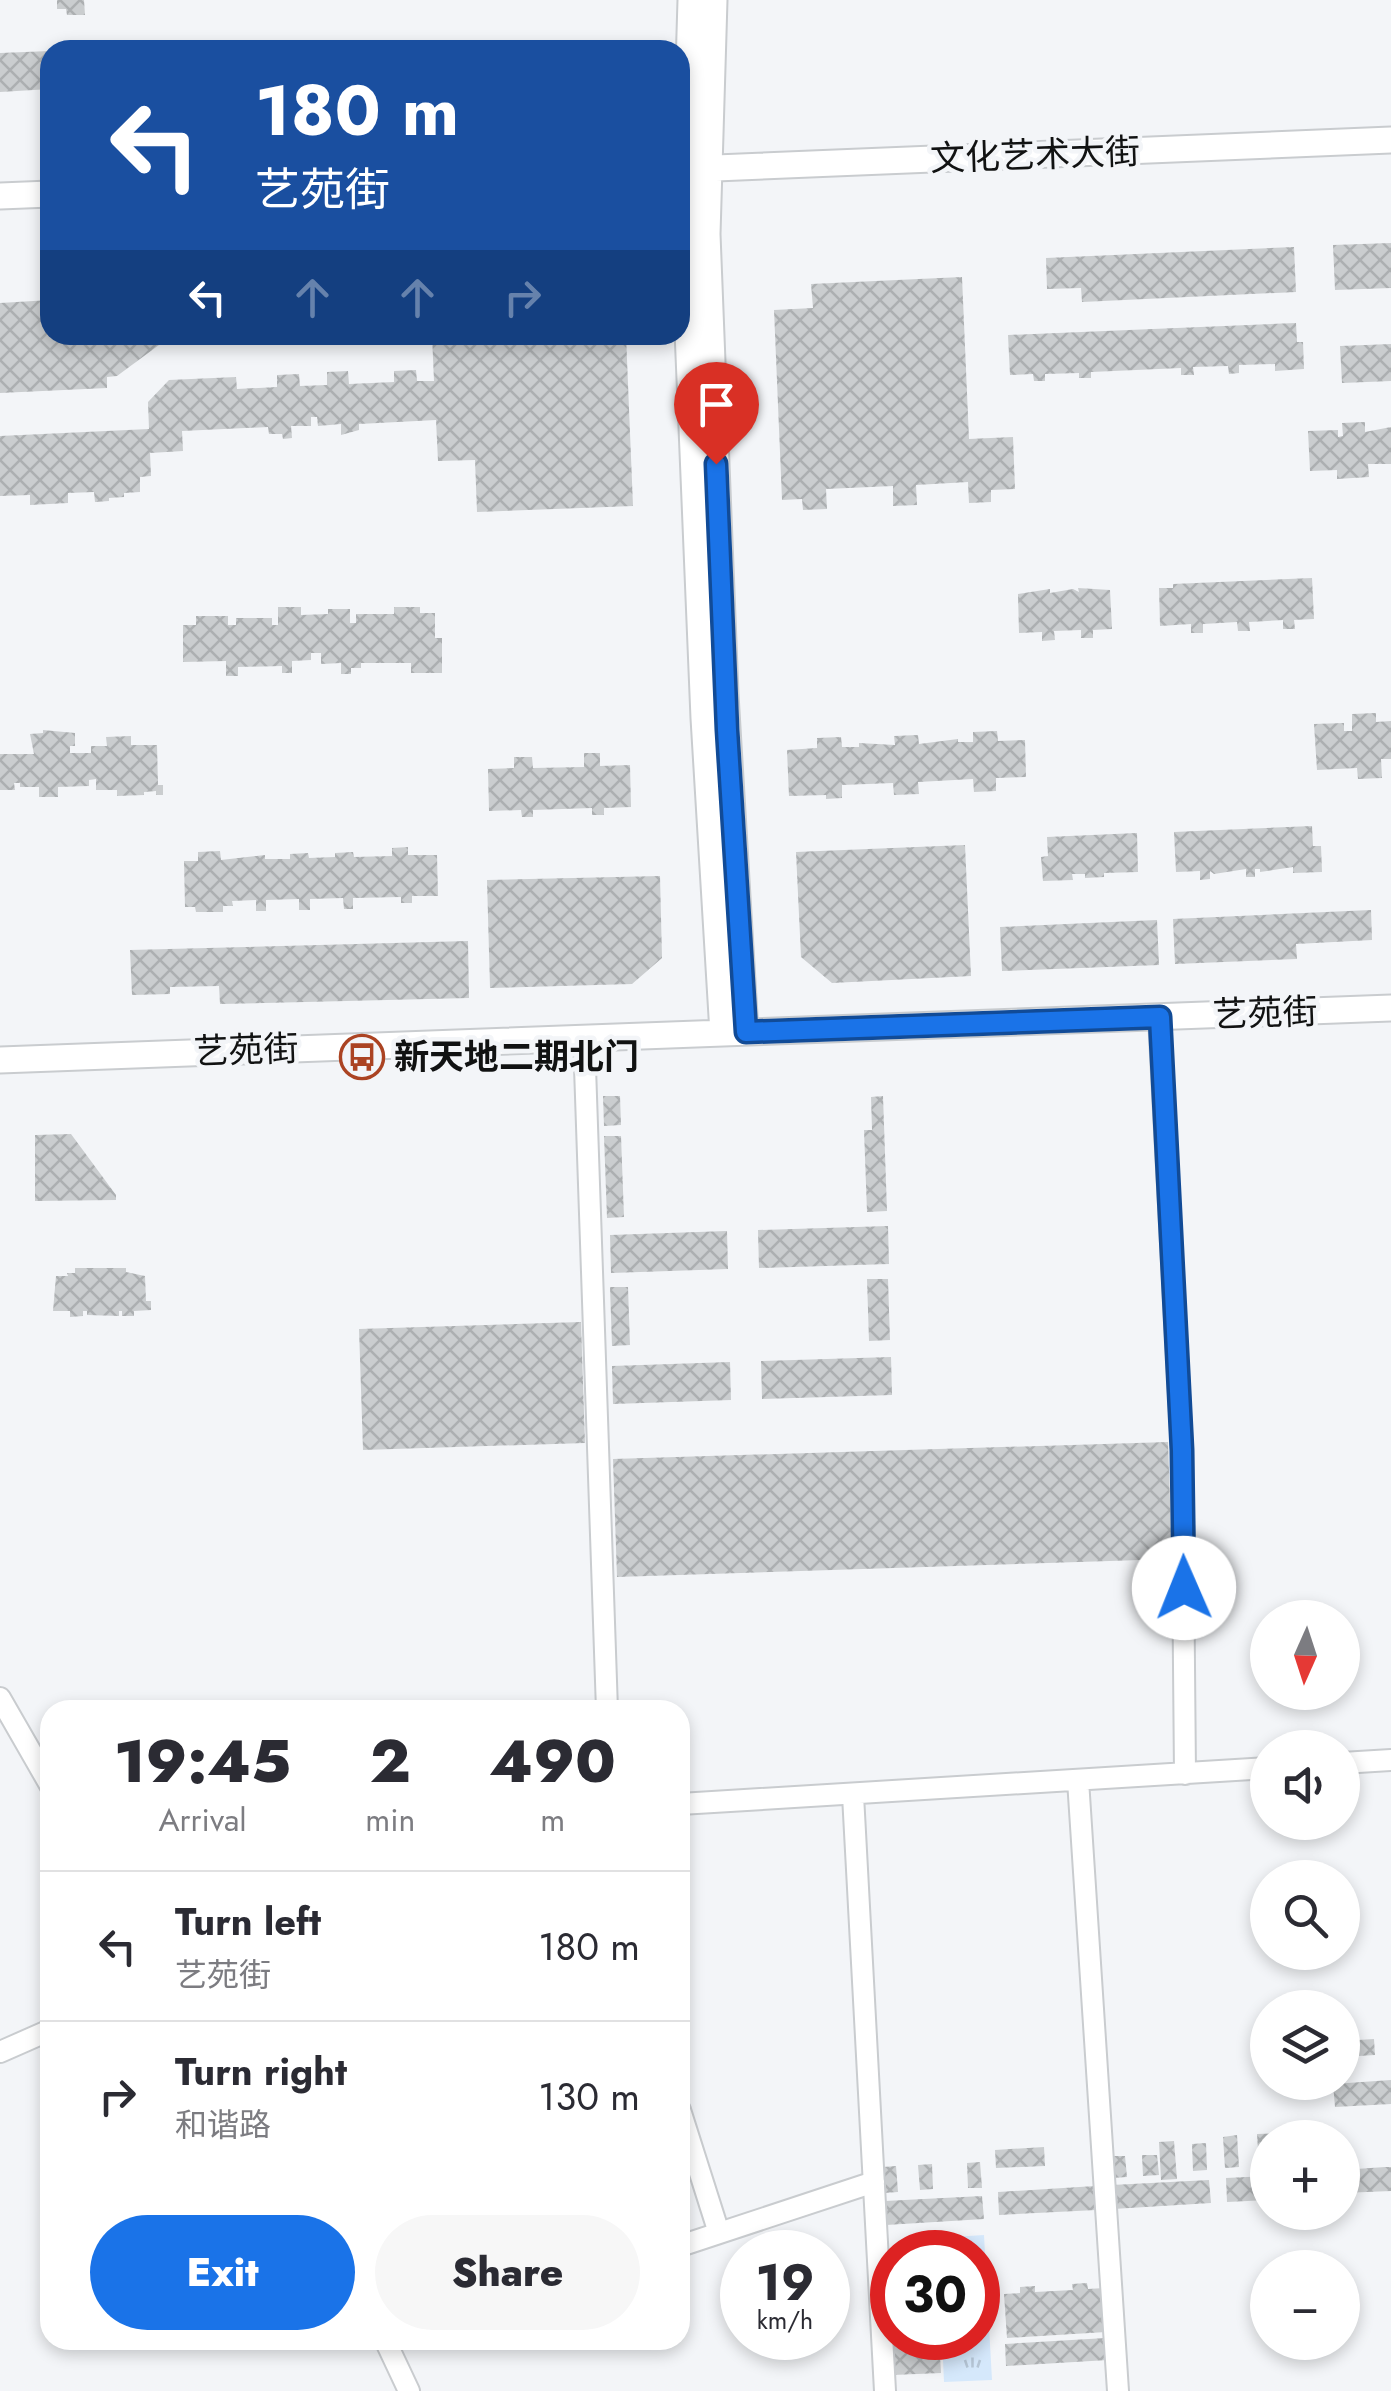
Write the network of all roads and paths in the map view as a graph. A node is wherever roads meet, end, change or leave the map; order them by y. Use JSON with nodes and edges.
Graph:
{"nodes":[{"id":1,"x":691,"y":0,"type":"edge"},
{"id":2,"x":714,"y":0,"type":"edge"},
{"id":3,"x":1391,"y":140,"type":"edge"},
{"id":4,"x":691,"y":168,"type":"edge"},
{"id":5,"x":40,"y":194,"type":"edge"},
{"id":6,"x":0,"y":196,"type":"edge"},
{"id":7,"x":1391,"y":1008,"type":"edge"},
{"id":8,"x":1160,"y":1017,"type":"junction"},
{"id":9,"x":734,"y":1033,"type":"junction"},
{"id":10,"x":584,"y":1038,"type":"junction"},
{"id":11,"x":0,"y":1060,"type":"edge"},
{"id":12,"x":0,"y":1698,"type":"edge"},
{"id":13,"x":606,"y":1700,"type":"edge"},
{"id":14,"x":1391,"y":1760,"type":"edge"},
{"id":15,"x":1360,"y":1763,"type":"edge"},
{"id":16,"x":40,"y":1768,"type":"edge"},
{"id":17,"x":1250,"y":1769,"type":"edge"},
{"id":18,"x":1185,"y":1774,"type":"junction"},
{"id":19,"x":1078,"y":1780,"type":"junction"},
{"id":20,"x":853,"y":1795,"type":"junction"},
{"id":21,"x":690,"y":1803,"type":"edge"},
{"id":22,"x":40,"y":2034,"type":"edge"},
{"id":23,"x":0,"y":2052,"type":"edge"},
{"id":24,"x":690,"y":2141,"type":"edge"},
{"id":25,"x":874,"y":2182,"type":"junction"},
{"id":26,"x":729,"y":2230,"type":"edge"},
{"id":27,"x":720,"y":2233,"type":"joint"},
{"id":28,"x":690,"y":2243,"type":"edge"},
{"id":29,"x":394,"y":2350,"type":"edge"},
{"id":30,"x":410,"y":2391,"type":"edge"},
{"id":31,"x":885,"y":2391,"type":"edge"},
{"id":32,"x":1118,"y":2391,"type":"edge"}],
"edges":[{"from":1,"to":4,"type":"street"},
{"from":2,"to":4,"type":"street"},
{"from":3,"to":4,"type":"street","name":"文化艺术大街"},
{"from":4,"to":9,"type":"street"},
{"from":5,"to":6,"type":"street"},
{"from":7,"to":8,"type":"street","name":"艺苑街"},
{"from":8,"to":9,"type":"street","name":"艺苑街"},
{"from":8,"to":18,"type":"street"},
{"from":9,"to":10,"type":"street","name":"艺苑街"},
{"from":10,"to":11,"type":"street","name":"艺苑街"},
{"from":10,"to":13,"type":"street"},
{"from":12,"to":16,"type":"street"},
{"from":14,"to":15,"type":"street"},
{"from":17,"to":18,"type":"street"},
{"from":18,"to":19,"type":"street"},
{"from":19,"to":20,"type":"street"},
{"from":19,"to":32,"type":"street"},
{"from":20,"to":21,"type":"street"},
{"from":20,"to":25,"type":"street"},
{"from":22,"to":23,"type":"street"},
{"from":24,"to":27,"type":"street"},
{"from":25,"to":26,"type":"street"},
{"from":25,"to":31,"type":"street"},
{"from":27,"to":28,"type":"street"},
{"from":29,"to":30,"type":"street"}]}
